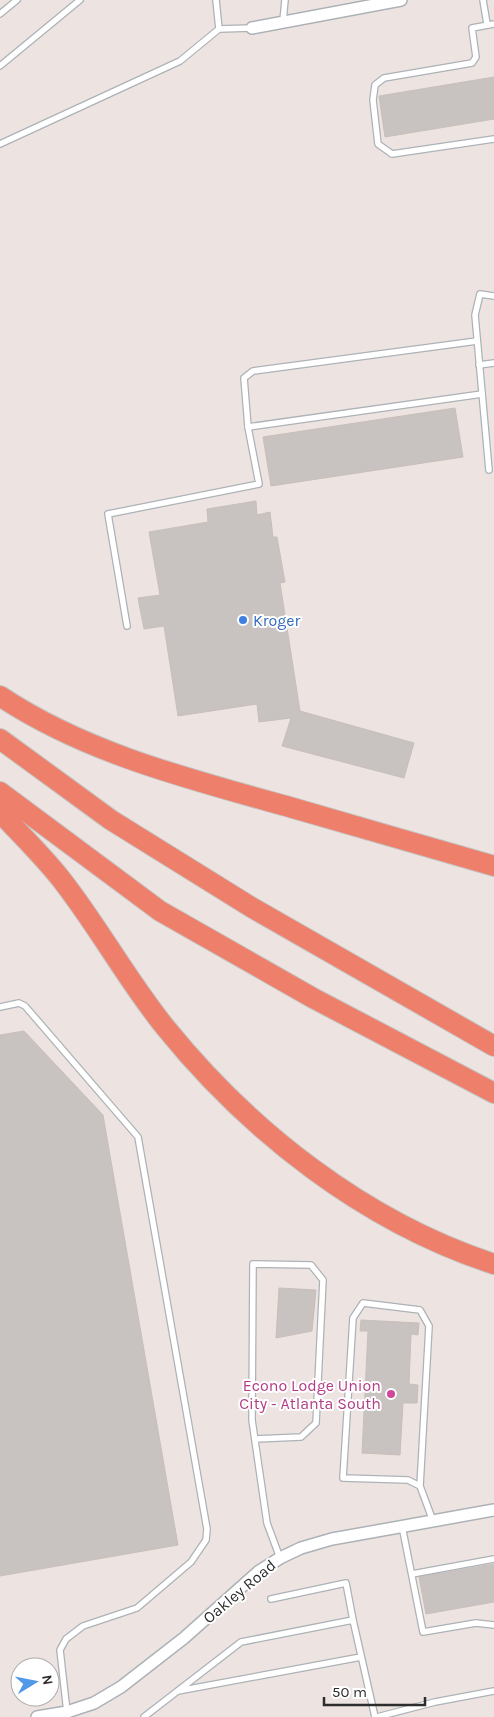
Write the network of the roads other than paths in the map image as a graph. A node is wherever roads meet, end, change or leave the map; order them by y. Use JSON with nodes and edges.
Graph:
{"nodes":[{"id":1,"x":17,"y":0,"type":"edge"},
{"id":2,"x":80,"y":0,"type":"edge"},
{"id":3,"x":216,"y":0,"type":"edge"},
{"id":4,"x":284,"y":0,"type":"edge"},
{"id":5,"x":401,"y":0,"type":"edge"},
{"id":6,"x":483,"y":0,"type":"edge"},
{"id":7,"x":0,"y":14,"type":"edge"},
{"id":8,"x":282,"y":21,"type":"junction"},
{"id":9,"x":487,"y":24,"type":"junction"},
{"id":10,"x":494,"y":24,"type":"edge"},
{"id":11,"x":220,"y":28,"type":"junction"},
{"id":12,"x":252,"y":28,"type":"joint"},
{"id":13,"x":0,"y":66,"type":"edge"},
{"id":14,"x":494,"y":139,"type":"edge"},
{"id":15,"x":0,"y":144,"type":"edge"},
{"id":16,"x":494,"y":296,"type":"edge"},
{"id":17,"x":477,"y":341,"type":"junction"},
{"id":18,"x":494,"y":363,"type":"edge"},
{"id":19,"x":480,"y":365,"type":"junction"},
{"id":20,"x":482,"y":394,"type":"junction"},
{"id":21,"x":248,"y":427,"type":"junction"},
{"id":22,"x":489,"y":470,"type":"dead end"},
{"id":23,"x":127,"y":626,"type":"dead end"},
{"id":24,"x":0,"y":696,"type":"edge"},
{"id":25,"x":0,"y":739,"type":"edge"},
{"id":26,"x":0,"y":792,"type":"edge"},
{"id":27,"x":0,"y":812,"type":"edge"},
{"id":28,"x":494,"y":866,"type":"edge"},
{"id":29,"x":0,"y":1007,"type":"edge"},
{"id":30,"x":494,"y":1046,"type":"edge"},
{"id":31,"x":494,"y":1093,"type":"edge"},
{"id":32,"x":494,"y":1264,"type":"edge"},
{"id":33,"x":254,"y":1439,"type":"junction"},
{"id":34,"x":420,"y":1486,"type":"junction"},
{"id":35,"x":494,"y":1510,"type":"edge"},
{"id":36,"x":433,"y":1521,"type":"junction"},
{"id":37,"x":402,"y":1526,"type":"junction"},
{"id":38,"x":280,"y":1558,"type":"junction"},
{"id":39,"x":494,"y":1558,"type":"edge"},
{"id":40,"x":412,"y":1574,"type":"junction"},
{"id":41,"x":271,"y":1599,"type":"dead end"},
{"id":42,"x":353,"y":1620,"type":"junction"},
{"id":43,"x":494,"y":1625,"type":"edge"},
{"id":44,"x":360,"y":1657,"type":"junction"},
{"id":45,"x":494,"y":1691,"type":"edge"},
{"id":46,"x":175,"y":1692,"type":"junction"},
{"id":47,"x":67,"y":1712,"type":"junction"},
{"id":48,"x":37,"y":1717,"type":"edge"},
{"id":49,"x":144,"y":1717,"type":"edge"},
{"id":50,"x":376,"y":1717,"type":"edge"}],
"edges":[{"from":1,"to":7,"type":"lane"},
{"from":2,"to":13,"type":"lane"},
{"from":3,"to":11,"type":"lane"},
{"from":4,"to":8,"type":"lane"},
{"from":5,"to":8,"type":"street"},
{"from":6,"to":9,"type":"lane"},
{"from":8,"to":12,"type":"street"},
{"from":9,"to":10,"type":"lane"},
{"from":9,"to":14,"type":"lane"},
{"from":11,"to":12,"type":"lane"},
{"from":11,"to":15,"type":"lane"},
{"from":16,"to":17,"type":"lane"},
{"from":17,"to":19,"type":"lane"},
{"from":17,"to":21,"type":"lane"},
{"from":18,"to":19,"type":"lane"},
{"from":19,"to":20,"type":"lane"},
{"from":20,"to":21,"type":"lane"},
{"from":20,"to":22,"type":"lane"},
{"from":21,"to":23,"type":"lane"},
{"from":24,"to":28,"type":"highway"},
{"from":25,"to":30,"type":"highway"},
{"from":26,"to":31,"type":"highway"},
{"from":27,"to":32,"type":"highway"},
{"from":29,"to":47,"type":"lane"},
{"from":33,"to":33,"type":"lane"},
{"from":33,"to":38,"type":"lane"},
{"from":34,"to":34,"type":"lane"},
{"from":34,"to":36,"type":"lane"},
{"from":35,"to":36,"type":"street","name":"Oakley Road"},
{"from":36,"to":37,"type":"street","name":"Oakley Road"},
{"from":37,"to":38,"type":"street","name":"Oakley Road"},
{"from":37,"to":40,"type":"lane"},
{"from":38,"to":47,"type":"street","name":"Oakley Road"},
{"from":39,"to":40,"type":"lane"},
{"from":40,"to":43,"type":"lane"},
{"from":41,"to":42,"type":"lane"},
{"from":42,"to":44,"type":"lane"},
{"from":42,"to":46,"type":"lane"},
{"from":44,"to":46,"type":"lane"},
{"from":44,"to":50,"type":"lane"},
{"from":45,"to":50,"type":"lane"},
{"from":46,"to":49,"type":"lane"},
{"from":47,"to":48,"type":"street","name":"Oakley Road"}]}
